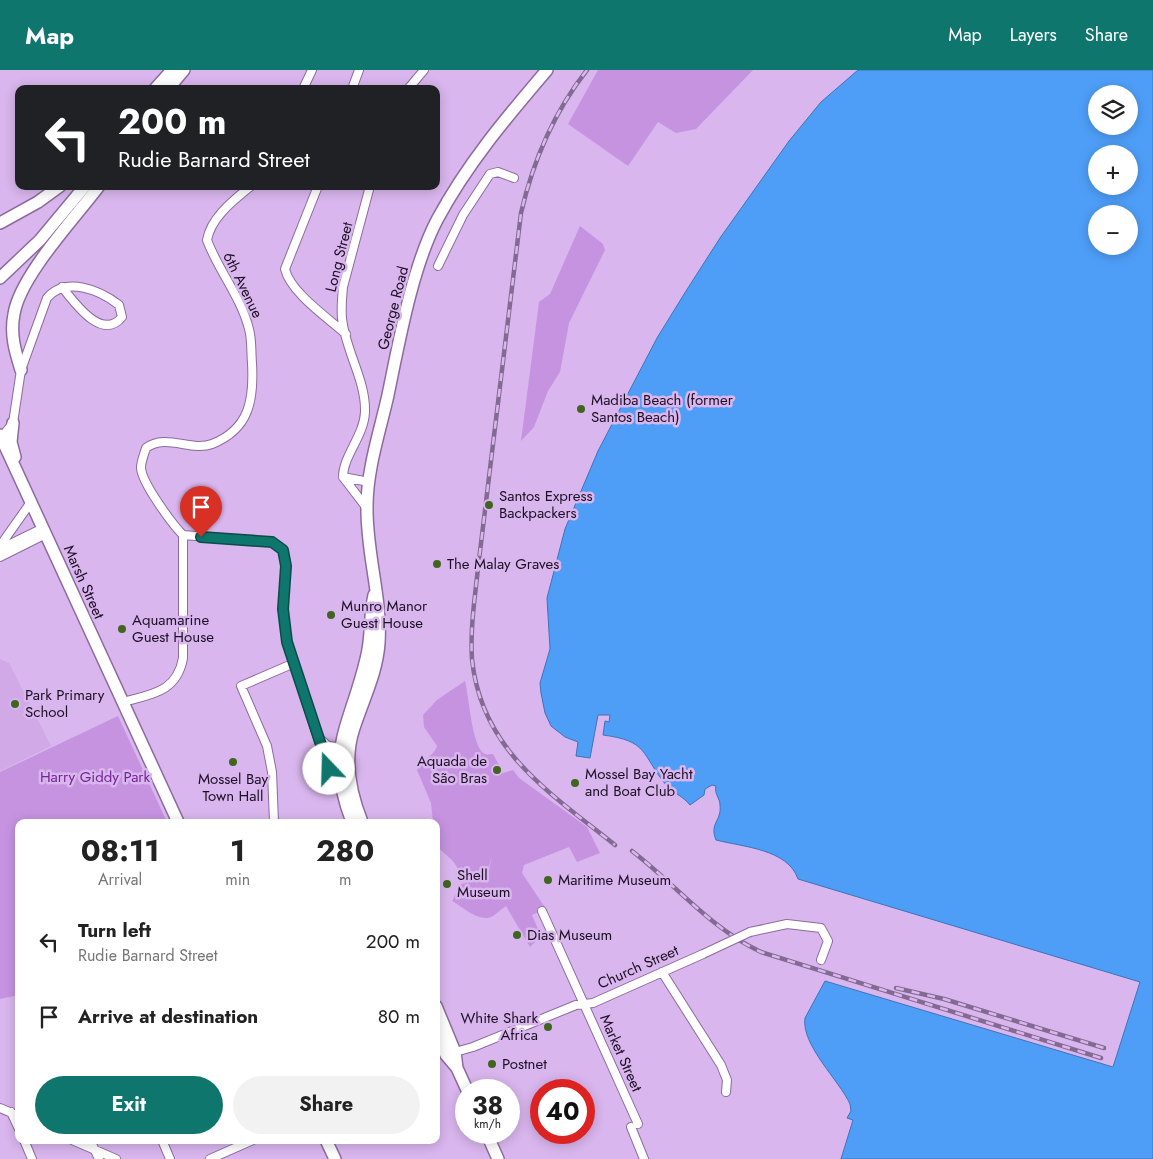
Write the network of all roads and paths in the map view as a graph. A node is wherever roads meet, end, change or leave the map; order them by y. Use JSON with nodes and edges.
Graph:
{"nodes":[{"id":1,"x":172,"y":70,"type":"edge"},
{"id":2,"x":184,"y":70,"type":"edge"},
{"id":3,"x":312,"y":70,"type":"edge"},
{"id":4,"x":359,"y":70,"type":"edge"},
{"id":5,"x":424,"y":70,"type":"edge"},
{"id":6,"x":547,"y":70,"type":"edge"},
{"id":7,"x":159,"y":85,"type":"edge"},
{"id":8,"x":171,"y":85,"type":"edge"},
{"id":9,"x":305,"y":85,"type":"edge"},
{"id":10,"x":353,"y":85,"type":"edge"},
{"id":11,"x":411,"y":85,"type":"edge"},
{"id":12,"x":514,"y":178,"type":"dead end"},
{"id":13,"x":54,"y":190,"type":"edge"},
{"id":14,"x":82,"y":190,"type":"edge"},
{"id":15,"x":96,"y":190,"type":"edge"},
{"id":16,"x":246,"y":190,"type":"edge"},
{"id":17,"x":316,"y":190,"type":"edge"},
{"id":18,"x":369,"y":190,"type":"edge"},
{"id":19,"x":0,"y":223,"type":"edge"},
{"id":20,"x":438,"y":266,"type":"dead end"},
{"id":21,"x":0,"y":278,"type":"edge"},
{"id":22,"x":62,"y":287,"type":"junction"},
{"id":23,"x":346,"y":334,"type":"junction"},
{"id":24,"x":21,"y":370,"type":"junction"},
{"id":25,"x":13,"y":423,"type":"junction"},
{"id":26,"x":0,"y":438,"type":"edge"},
{"id":27,"x":343,"y":477,"type":"junction"},
{"id":28,"x":368,"y":482,"type":"junction"},
{"id":29,"x":24,"y":487,"type":"junction"},
{"id":30,"x":31,"y":502,"type":"junction"},
{"id":31,"x":367,"y":508,"type":"junction"},
{"id":32,"x":45,"y":531,"type":"junction"},
{"id":33,"x":183,"y":535,"type":"junction"},
{"id":34,"x":0,"y":548,"type":"edge"},
{"id":35,"x":0,"y":557,"type":"edge"},
{"id":36,"x":292,"y":664,"type":"junction"},
{"id":37,"x":123,"y":702,"type":"junction"},
{"id":38,"x":317,"y":736,"type":"junction"},
{"id":39,"x":344,"y":748,"type":"junction"},
{"id":40,"x":322,"y":751,"type":"junction"},
{"id":41,"x":343,"y":763,"type":"junction"},
{"id":42,"x":339,"y":780,"type":"junction"},
{"id":43,"x":177,"y":819,"type":"edge"},
{"id":44,"x":274,"y":819,"type":"edge"},
{"id":45,"x":351,"y":819,"type":"edge"},
{"id":46,"x":361,"y":819,"type":"edge"},
{"id":47,"x":542,"y":911,"type":"dead end"},
{"id":48,"x":821,"y":960,"type":"dead end"},
{"id":49,"x":662,"y":972,"type":"junction"},
{"id":50,"x":584,"y":1003,"type":"junction"},
{"id":51,"x":440,"y":1026,"type":"edge"},
{"id":52,"x":440,"y":1042,"type":"edge"},
{"id":53,"x":446,"y":1056,"type":"edge"},
{"id":54,"x":462,"y":1079,"type":"edge"},
{"id":55,"x":726,"y":1092,"type":"dead end"},
{"id":56,"x":0,"y":1108,"type":"edge"},
{"id":57,"x":15,"y":1114,"type":"edge"},
{"id":58,"x":26,"y":1144,"type":"edge"},
{"id":59,"x":81,"y":1144,"type":"edge"},
{"id":60,"x":92,"y":1144,"type":"edge"},
{"id":61,"x":164,"y":1144,"type":"edge"},
{"id":62,"x":240,"y":1144,"type":"edge"},
{"id":63,"x":328,"y":1144,"type":"edge"},
{"id":64,"x":491,"y":1144,"type":"edge"},
{"id":65,"x":95,"y":1150,"type":"junction"},
{"id":66,"x":32,"y":1159,"type":"edge"},
{"id":67,"x":99,"y":1159,"type":"edge"},
{"id":68,"x":116,"y":1159,"type":"edge"},
{"id":69,"x":170,"y":1159,"type":"edge"},
{"id":70,"x":210,"y":1159,"type":"edge"},
{"id":71,"x":335,"y":1159,"type":"edge"},
{"id":72,"x":498,"y":1159,"type":"edge"},
{"id":73,"x":644,"y":1159,"type":"edge"}],
"edges":[{"from":1,"to":7,"type":"street"},
{"from":2,"to":8,"type":"street"},
{"from":3,"to":9,"type":"street"},
{"from":4,"to":10,"type":"street"},
{"from":5,"to":11,"type":"street"},
{"from":6,"to":28,"type":"street","name":"George Road"},
{"from":12,"to":20,"type":"street"},
{"from":13,"to":19,"type":"street"},
{"from":14,"to":21,"type":"street"},
{"from":15,"to":24,"type":"street"},
{"from":16,"to":33,"type":"street","name":"6th Avenue"},
{"from":17,"to":23,"type":"street"},
{"from":18,"to":23,"type":"street","name":"Long Street"},
{"from":22,"to":22,"type":"street"},
{"from":22,"to":24,"type":"street"},
{"from":23,"to":27,"type":"street","name":"Long Street"},
{"from":24,"to":25,"type":"street"},
{"from":25,"to":26,"type":"street"},
{"from":25,"to":29,"type":"street"},
{"from":26,"to":29,"type":"street","name":"Marsh Street"},
{"from":27,"to":28,"type":"street"},
{"from":27,"to":31,"type":"street"},
{"from":28,"to":31,"type":"street","name":"George Road"},
{"from":29,"to":30,"type":"street","name":"Marsh Street"},
{"from":30,"to":32,"type":"street","name":"Marsh Street"},
{"from":30,"to":34,"type":"street"},
{"from":31,"to":39,"type":"street","name":"George Road"},
{"from":32,"to":34,"type":"street"},
{"from":32,"to":35,"type":"street"},
{"from":32,"to":37,"type":"street","name":"Marsh Street"},
{"from":33,"to":36,"type":"street"},
{"from":33,"to":37,"type":"street"},
{"from":36,"to":38,"type":"street"},
{"from":36,"to":44,"type":"street"},
{"from":37,"to":43,"type":"street","name":"Marsh Street"},
{"from":38,"to":39,"type":"street"},
{"from":38,"to":40,"type":"street"},
{"from":39,"to":41,"type":"street","name":"George Road"},
{"from":40,"to":41,"type":"street"},
{"from":40,"to":42,"type":"street"},
{"from":41,"to":42,"type":"street","name":"George Road"},
{"from":41,"to":46,"type":"street","name":"George Road"},
{"from":42,"to":45,"type":"street","name":"George Road"},
{"from":47,"to":50,"type":"street","name":"Market Street"},
{"from":48,"to":49,"type":"street","name":"Church Street","bridge":true},
{"from":49,"to":50,"type":"street","name":"Church Street"},
{"from":49,"to":55,"type":"street"},
{"from":50,"to":53,"type":"street","name":"Church Street"},
{"from":50,"to":73,"type":"street","name":"Market Street"},
{"from":51,"to":53,"type":"street"},
{"from":52,"to":53,"type":"street"},
{"from":53,"to":54,"type":"street"},
{"from":56,"to":57,"type":"street"},
{"from":58,"to":66,"type":"street"},
{"from":59,"to":65,"type":"street"},
{"from":60,"to":65,"type":"street"},
{"from":61,"to":69,"type":"street"},
{"from":62,"to":70,"type":"street"},
{"from":63,"to":71,"type":"street"},
{"from":64,"to":72,"type":"street"},
{"from":65,"to":67,"type":"street"},
{"from":65,"to":68,"type":"street"}]}
